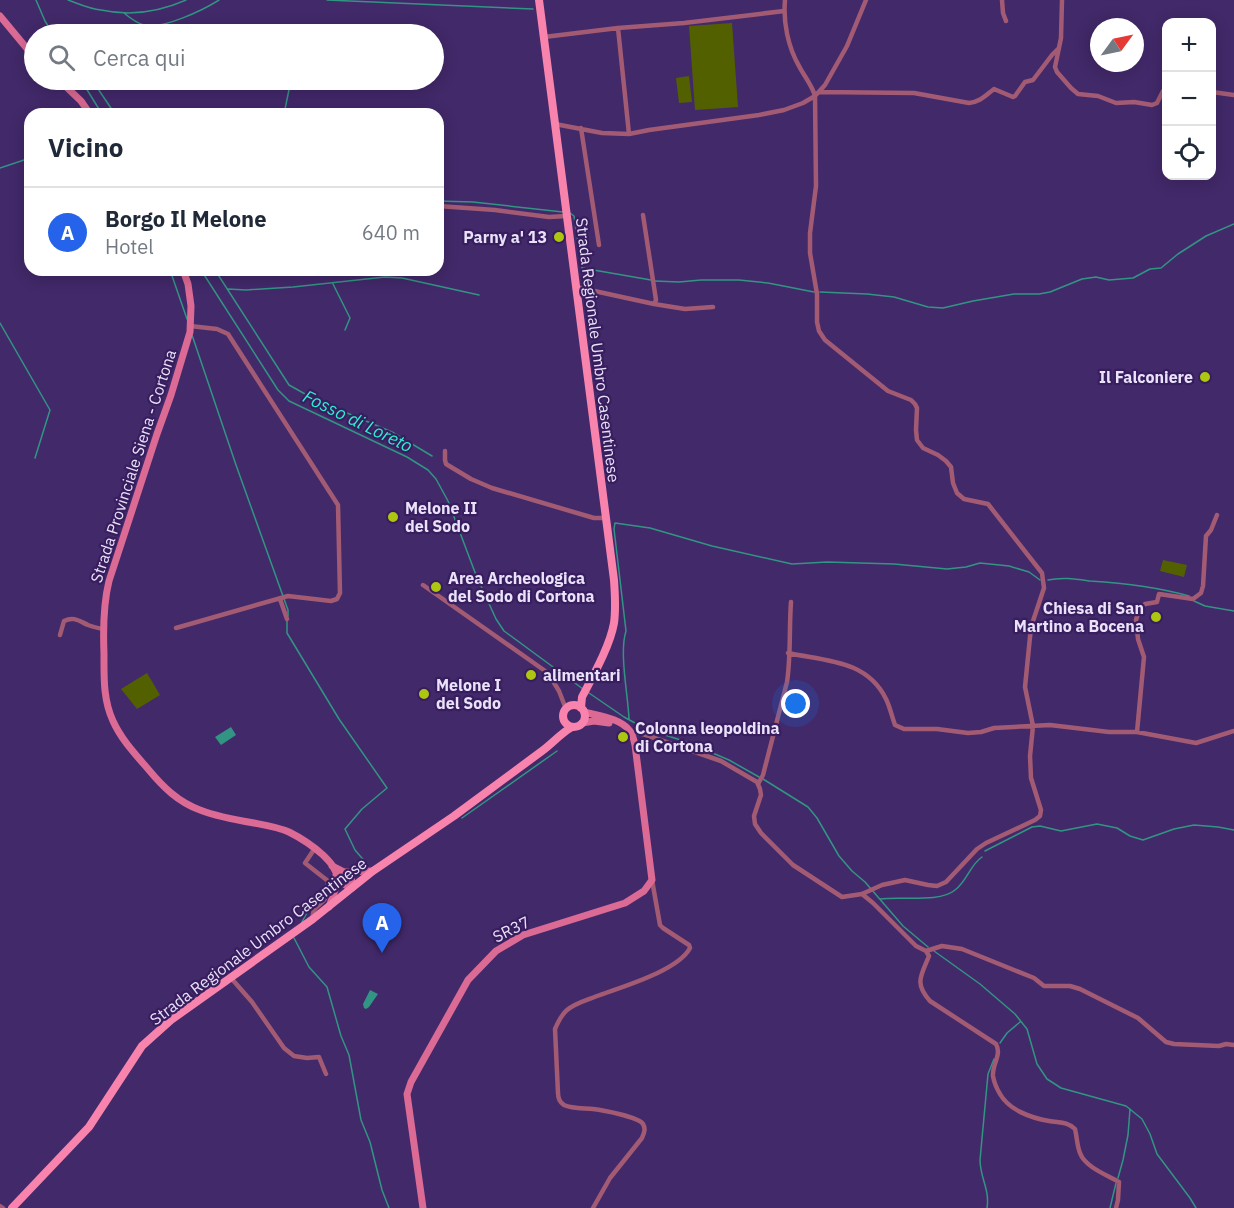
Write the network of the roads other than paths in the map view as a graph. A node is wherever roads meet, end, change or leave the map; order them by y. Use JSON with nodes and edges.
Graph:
{"nodes":[{"id":1,"x":539,"y":0,"type":"edge"},
{"id":2,"x":785,"y":0,"type":"edge"},
{"id":3,"x":866,"y":0,"type":"edge"},
{"id":4,"x":1002,"y":0,"type":"edge"},
{"id":5,"x":1062,"y":0,"type":"edge"},
{"id":6,"x":784,"y":11,"type":"junction"},
{"id":7,"x":0,"y":16,"type":"edge"},
{"id":8,"x":1006,"y":21,"type":"dead end"},
{"id":9,"x":618,"y":28,"type":"junction"},
{"id":10,"x":544,"y":37,"type":"junction"},
{"id":11,"x":24,"y":45,"type":"edge"},
{"id":12,"x":1059,"y":48,"type":"junction"},
{"id":13,"x":69,"y":90,"type":"edge"},
{"id":14,"x":819,"y":92,"type":"junction"},
{"id":15,"x":1216,"y":92,"type":"edge"},
{"id":16,"x":1162,"y":93,"type":"edge"},
{"id":17,"x":1234,"y":94,"type":"edge"},
{"id":18,"x":815,"y":96,"type":"junction"},
{"id":19,"x":86,"y":108,"type":"edge"},
{"id":20,"x":555,"y":124,"type":"junction"},
{"id":21,"x":581,"y":128,"type":"junction"},
{"id":22,"x":628,"y":134,"type":"junction"},
{"id":23,"x":444,"y":206,"type":"edge"},
{"id":24,"x":643,"y":215,"type":"dead end"},
{"id":25,"x":567,"y":216,"type":"junction"},
{"id":26,"x":599,"y":245,"type":"dead end"},
{"id":27,"x":185,"y":276,"type":"edge"},
{"id":28,"x":576,"y":287,"type":"junction"},
{"id":29,"x":654,"y":304,"type":"junction"},
{"id":30,"x":713,"y":307,"type":"dead end"},
{"id":31,"x":190,"y":326,"type":"junction"},
{"id":32,"x":445,"y":451,"type":"dead end"},
{"id":33,"x":1217,"y":516,"type":"dead end"},
{"id":34,"x":606,"y":518,"type":"junction"},
{"id":35,"x":423,"y":585,"type":"dead end"},
{"id":36,"x":280,"y":599,"type":"junction"},
{"id":37,"x":791,"y":602,"type":"dead end"},
{"id":38,"x":287,"y":619,"type":"dead end"},
{"id":39,"x":176,"y":628,"type":"dead end"},
{"id":40,"x":104,"y":629,"type":"junction"},
{"id":41,"x":60,"y":635,"type":"dead end"},
{"id":42,"x":788,"y":653,"type":"junction"},
{"id":43,"x":576,"y":709,"type":"junction"},
{"id":44,"x":564,"y":718,"type":"junction"},
{"id":45,"x":582,"y":723,"type":"junction"},
{"id":46,"x":1033,"y":726,"type":"junction"},
{"id":47,"x":572,"y":727,"type":"junction"},
{"id":48,"x":628,"y":730,"type":"junction"},
{"id":49,"x":1234,"y":731,"type":"edge"},
{"id":50,"x":1137,"y":732,"type":"junction"},
{"id":51,"x":560,"y":735,"type":"junction"},
{"id":52,"x":759,"y":783,"type":"junction"},
{"id":53,"x":315,"y":848,"type":"junction"},
{"id":54,"x":332,"y":866,"type":"junction"},
{"id":55,"x":345,"y":872,"type":"junction"},
{"id":56,"x":373,"y":872,"type":"junction"},
{"id":57,"x":336,"y":875,"type":"junction"},
{"id":58,"x":652,"y":880,"type":"junction"},
{"id":59,"x":352,"y":888,"type":"junction"},
{"id":60,"x":862,"y":894,"type":"junction"},
{"id":61,"x":329,"y":907,"type":"junction"},
{"id":62,"x":313,"y":919,"type":"junction"},
{"id":63,"x":926,"y":951,"type":"junction"},
{"id":64,"x":231,"y":978,"type":"junction"},
{"id":65,"x":1234,"y":1044,"type":"edge"},
{"id":66,"x":326,"y":1074,"type":"dead end"},
{"id":67,"x":12,"y":1208,"type":"edge"},
{"id":68,"x":423,"y":1208,"type":"edge"},
{"id":69,"x":593,"y":1208,"type":"edge"},
{"id":70,"x":1116,"y":1208,"type":"edge"}],
"edges":[{"from":1,"to":10,"type":"main road","name":"Strada Regionale Umbro Casentinese"},
{"from":2,"to":6,"type":"street"},
{"from":3,"to":14,"type":"street"},
{"from":4,"to":8,"type":"street"},
{"from":5,"to":12,"type":"street"},
{"from":6,"to":9,"type":"street"},
{"from":6,"to":18,"type":"street"},
{"from":7,"to":11,"type":"main road"},
{"from":9,"to":10,"type":"street"},
{"from":9,"to":22,"type":"street"},
{"from":10,"to":20,"type":"main road","name":"Strada Regionale Umbro Casentinese"},
{"from":12,"to":14,"type":"street"},
{"from":12,"to":16,"type":"street"},
{"from":13,"to":19,"type":"main road"},
{"from":14,"to":18,"type":"street"},
{"from":15,"to":17,"type":"street"},
{"from":18,"to":22,"type":"street"},
{"from":18,"to":46,"type":"street"},
{"from":20,"to":21,"type":"street"},
{"from":20,"to":25,"type":"main road","name":"Strada Regionale Umbro Casentinese"},
{"from":21,"to":22,"type":"street"},
{"from":21,"to":26,"type":"street"},
{"from":23,"to":25,"type":"street"},
{"from":24,"to":29,"type":"street"},
{"from":25,"to":28,"type":"main road","name":"Strada Regionale Umbro Casentinese"},
{"from":27,"to":31,"type":"main road","name":"Strada Provinciale Siena - Cortona"},
{"from":28,"to":29,"type":"street"},
{"from":28,"to":34,"type":"main road","name":"Strada Regionale Umbro Casentinese"},
{"from":29,"to":30,"type":"street"},
{"from":31,"to":36,"type":"street"},
{"from":31,"to":40,"type":"main road","name":"Strada Provinciale Siena - Cortona"},
{"from":32,"to":34,"type":"street"},
{"from":33,"to":50,"type":"street"},
{"from":34,"to":43,"type":"main road","name":"Strada Regionale Umbro Casentinese"},
{"from":35,"to":43,"type":"street"},
{"from":36,"to":38,"type":"street"},
{"from":36,"to":39,"type":"street"},
{"from":37,"to":42,"type":"street"},
{"from":40,"to":41,"type":"street"},
{"from":40,"to":53,"type":"main road","name":"Strada Provinciale Siena - Cortona"},
{"from":42,"to":46,"type":"street"},
{"from":42,"to":52,"type":"street"},
{"from":43,"to":44,"type":"main road"},
{"from":43,"to":45,"type":"main road"},
{"from":43,"to":48,"type":"main road"},
{"from":44,"to":47,"type":"main road"},
{"from":44,"to":51,"type":"main road"},
{"from":45,"to":47,"type":"main road"},
{"from":45,"to":48,"type":"main road"},
{"from":46,"to":50,"type":"street"},
{"from":46,"to":60,"type":"street"},
{"from":47,"to":51,"type":"main road","name":"Strada Regionale Umbro Casentinese"},
{"from":48,"to":52,"type":"street"},
{"from":48,"to":58,"type":"main road"},
{"from":49,"to":50,"type":"street"},
{"from":51,"to":56,"type":"main road","name":"Strada Regionale Umbro Casentinese"},
{"from":52,"to":60,"type":"street"},
{"from":53,"to":54,"type":"main road","name":"Strada Provinciale Siena - Cortona"},
{"from":53,"to":62,"type":"street"},
{"from":54,"to":55,"type":"main road"},
{"from":54,"to":57,"type":"main road"},
{"from":55,"to":56,"type":"main road"},
{"from":55,"to":59,"type":"main road"},
{"from":56,"to":59,"type":"main road","name":"Strada Regionale Umbro Casentinese"},
{"from":57,"to":59,"type":"main road"},
{"from":57,"to":61,"type":"main road"},
{"from":58,"to":68,"type":"main road","name":"SR37"},
{"from":58,"to":69,"type":"street"},
{"from":59,"to":61,"type":"main road","name":"Strada Regionale Umbro Casentinese"},
{"from":60,"to":63,"type":"street"},
{"from":61,"to":62,"type":"main road","name":"Strada Regionale Umbro Casentinese"},
{"from":62,"to":64,"type":"main road","name":"Strada Regionale Umbro Casentinese"},
{"from":63,"to":65,"type":"street"},
{"from":63,"to":70,"type":"street"},
{"from":64,"to":66,"type":"street"},
{"from":64,"to":67,"type":"main road","name":"Strada Regionale Umbro Casentinese"}]}
